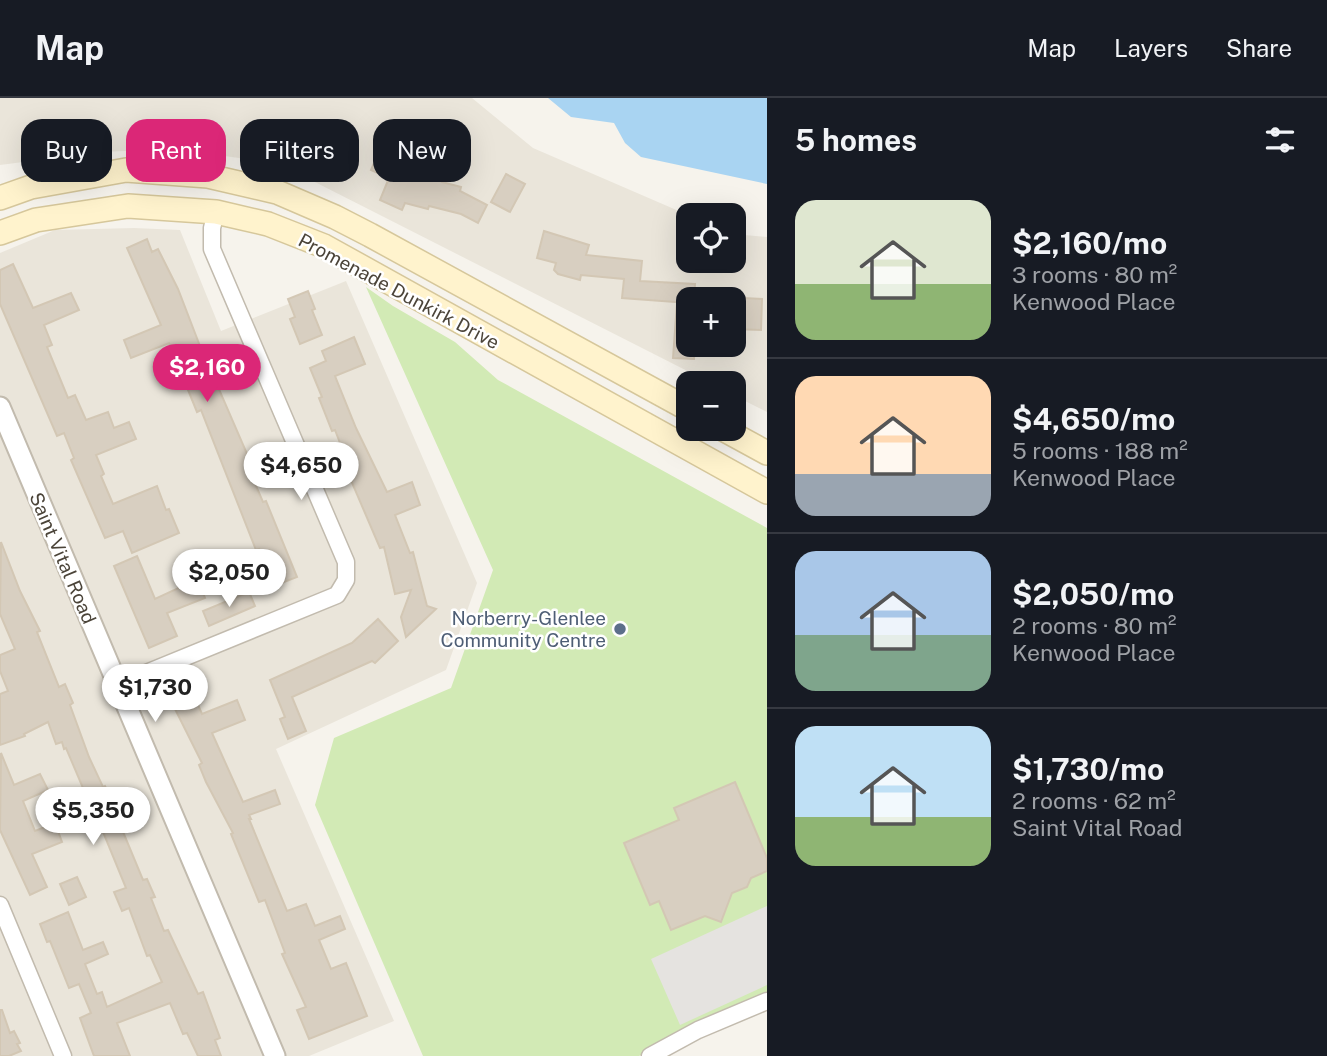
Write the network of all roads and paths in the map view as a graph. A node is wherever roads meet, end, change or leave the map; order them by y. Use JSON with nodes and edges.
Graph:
{"nodes":[{"id":1,"x":0,"y":198,"type":"edge"},
{"id":2,"x":216,"y":212,"type":"junction"},
{"id":3,"x":0,"y":233,"type":"edge"},
{"id":4,"x":676,"y":402,"type":"edge"},
{"id":5,"x":0,"y":407,"type":"edge"},
{"id":6,"x":745,"y":441,"type":"edge"},
{"id":7,"x":767,"y":453,"type":"edge"},
{"id":8,"x":767,"y":492,"type":"edge"},
{"id":9,"x":117,"y":685,"type":"junction"},
{"id":10,"x":0,"y":905,"type":"edge"},
{"id":11,"x":767,"y":1001,"type":"edge"},
{"id":12,"x":64,"y":1056,"type":"edge"},
{"id":13,"x":275,"y":1056,"type":"edge"},
{"id":14,"x":650,"y":1056,"type":"edge"}],
"edges":[{"from":1,"to":4,"type":"main road","name":"Promenade Dunkirk Drive"},
{"from":2,"to":3,"type":"main road","name":"Promenade Dunkirk Drive"},
{"from":2,"to":8,"type":"main road","name":"Promenade Dunkirk Drive"},
{"from":2,"to":9,"type":"street"},
{"from":5,"to":9,"type":"street","name":"Saint Vital Road"},
{"from":6,"to":7,"type":"main road"},
{"from":9,"to":13,"type":"street","name":"Saint Vital Road"},
{"from":10,"to":12,"type":"street"},
{"from":11,"to":14,"type":"street"}]}
